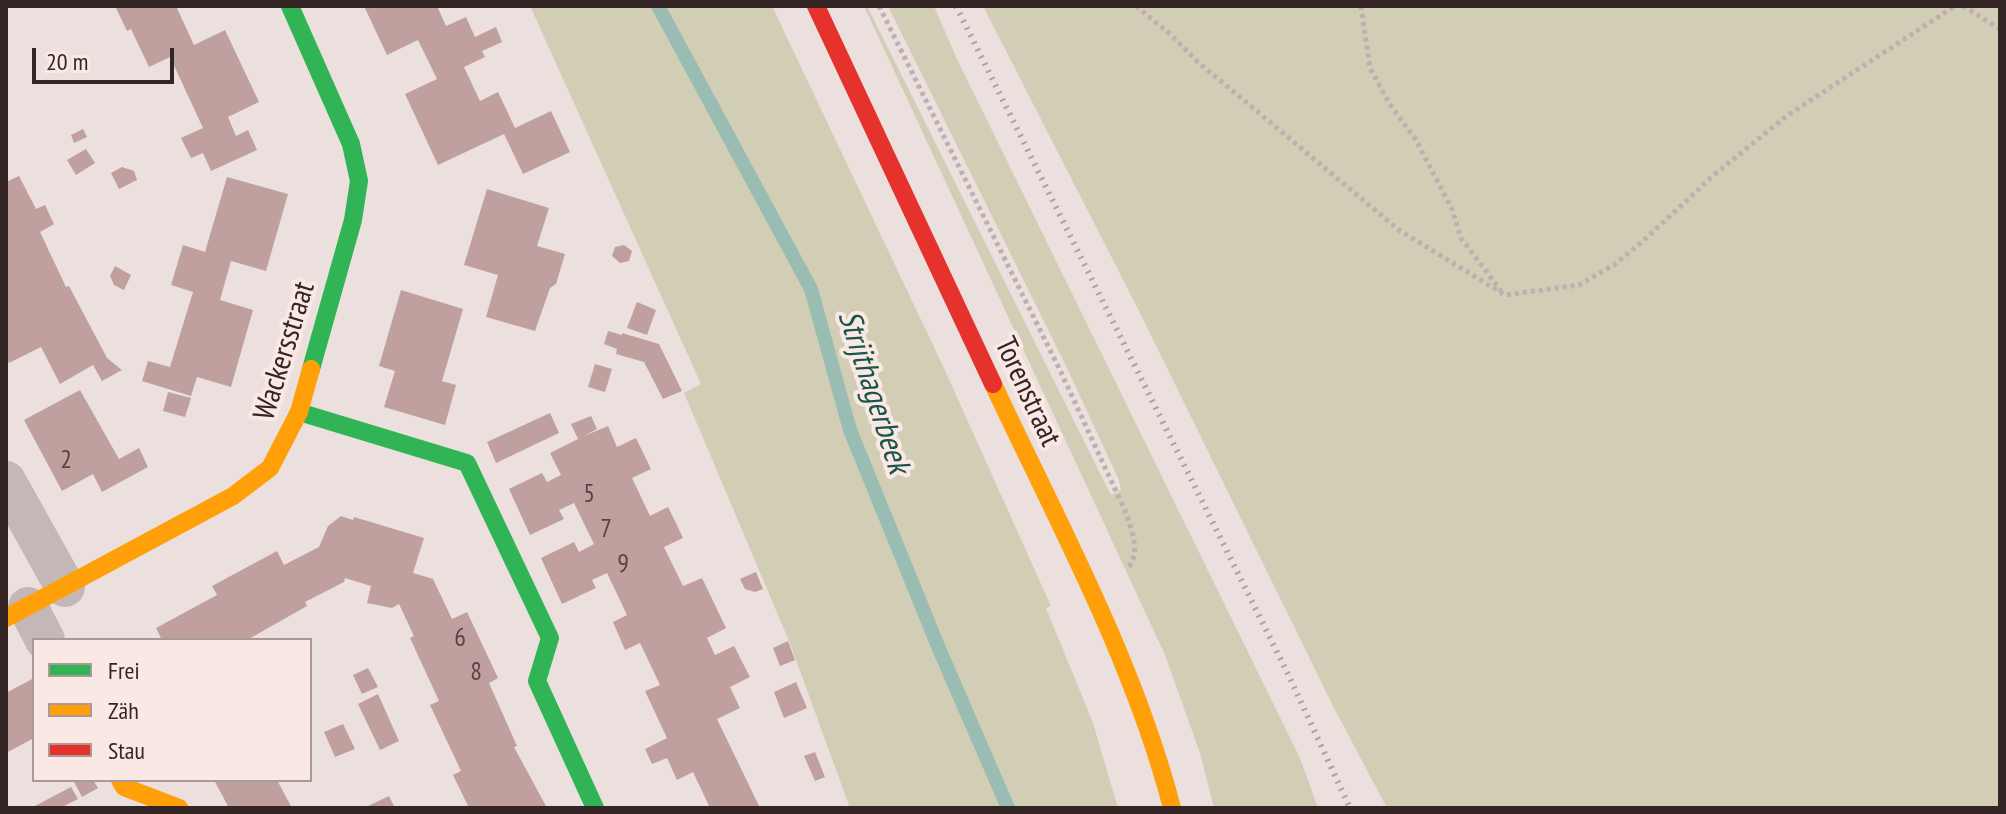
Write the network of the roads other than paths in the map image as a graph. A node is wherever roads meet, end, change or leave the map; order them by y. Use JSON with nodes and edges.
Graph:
{"nodes":[{"id":1,"x":290,"y":6,"type":"edge"},
{"id":2,"x":816,"y":6,"type":"edge"},
{"id":3,"x":299,"y":412,"type":"junction"},
{"id":4,"x":6,"y":481,"type":"edge"},
{"id":5,"x":65,"y":587,"type":"junction"},
{"id":6,"x":26,"y":622,"type":"edge"},
{"id":7,"x":121,"y":782,"type":"edge"},
{"id":8,"x":179,"y":808,"type":"edge"},
{"id":9,"x":595,"y":808,"type":"edge"},
{"id":10,"x":1172,"y":808,"type":"edge"}],
"edges":[{"from":1,"to":3,"type":"street","name":"Wackersstraat"},
{"from":2,"to":10,"type":"street","name":"Torenstraat"},
{"from":3,"to":5,"type":"street","name":"Wackersstraat"},
{"from":3,"to":9,"type":"street"},
{"from":4,"to":5,"type":"street"},
{"from":5,"to":6,"type":"street","name":"Wackersstraat"},
{"from":7,"to":8,"type":"street"}]}
